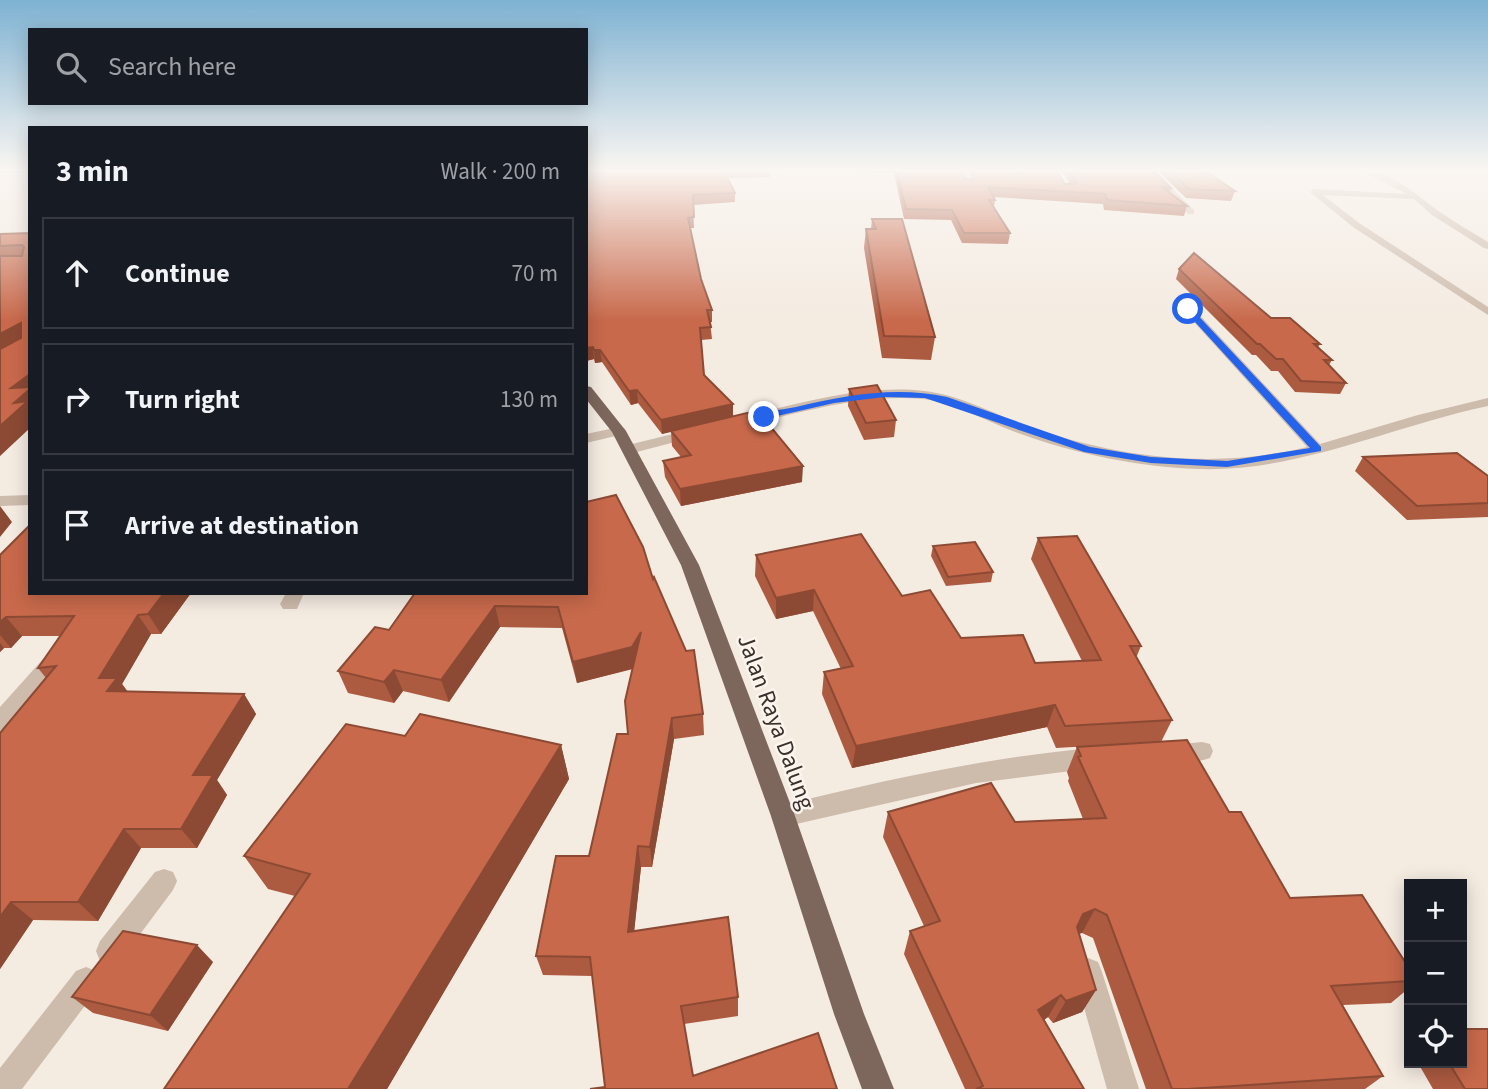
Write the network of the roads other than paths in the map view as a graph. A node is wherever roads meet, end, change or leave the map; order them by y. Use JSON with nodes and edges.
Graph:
{"nodes":[{"id":1,"x":1349,"y":220,"type":"edge"},
{"id":2,"x":1446,"y":220,"type":"edge"},
{"id":3,"x":1488,"y":246,"type":"edge"},
{"id":4,"x":1188,"y":309,"type":"dead end"},
{"id":5,"x":1488,"y":312,"type":"edge"},
{"id":6,"x":588,"y":393,"type":"edge"},
{"id":7,"x":1488,"y":402,"type":"edge"},
{"id":8,"x":730,"y":424,"type":"edge"},
{"id":9,"x":705,"y":430,"type":"edge"},
{"id":10,"x":588,"y":439,"type":"edge"},
{"id":11,"x":624,"y":440,"type":"junction"},
{"id":12,"x":1317,"y":449,"type":"junction"},
{"id":13,"x":28,"y":500,"type":"edge"},
{"id":14,"x":0,"y":501,"type":"edge"},
{"id":15,"x":50,"y":664,"type":"edge"},
{"id":16,"x":0,"y":722,"type":"edge"},
{"id":17,"x":1202,"y":751,"type":"dead end"},
{"id":18,"x":1149,"y":755,"type":"edge"},
{"id":19,"x":1122,"y":756,"type":"edge"},
{"id":20,"x":783,"y":816,"type":"junction"},
{"id":21,"x":164,"y":881,"type":"dead end"},
{"id":22,"x":1081,"y":949,"type":"edge"},
{"id":23,"x":3,"y":1089,"type":"edge"},
{"id":24,"x":878,"y":1089,"type":"edge"},
{"id":25,"x":1123,"y":1089,"type":"edge"}],
"edges":[{"from":1,"to":5,"type":"street"},
{"from":2,"to":3,"type":"street"},
{"from":4,"to":12,"type":"street"},
{"from":6,"to":11,"type":"main road","name":"Jalan Raya Dalung"},
{"from":7,"to":12,"type":"street"},
{"from":8,"to":12,"type":"street"},
{"from":9,"to":11,"type":"street"},
{"from":10,"to":11,"type":"street"},
{"from":11,"to":20,"type":"main road","name":"Jalan Raya Dalung"},
{"from":13,"to":14,"type":"street"},
{"from":15,"to":16,"type":"street"},
{"from":17,"to":18,"type":"street"},
{"from":19,"to":20,"type":"street"},
{"from":20,"to":24,"type":"main road","name":"Jalan Raya Dalung"},
{"from":21,"to":23,"type":"street"},
{"from":22,"to":25,"type":"street"}]}
